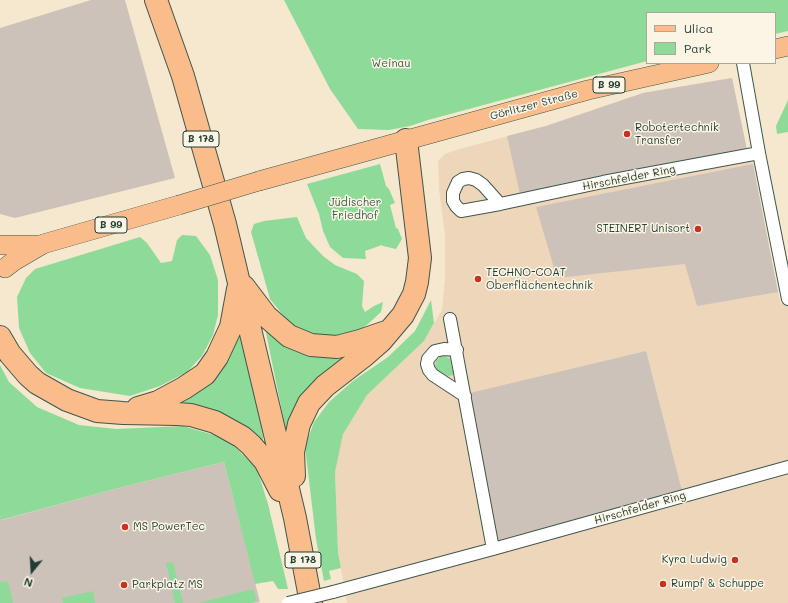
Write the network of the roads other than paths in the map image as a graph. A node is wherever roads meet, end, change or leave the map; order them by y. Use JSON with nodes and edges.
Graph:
{"nodes":[{"id":1,"x":156,"y":0,"type":"edge"},
{"id":2,"x":788,"y":46,"type":"edge"},
{"id":3,"x":776,"y":49,"type":"edge"},
{"id":4,"x":705,"y":64,"type":"edge"},
{"id":5,"x":743,"y":64,"type":"edge"},
{"id":6,"x":406,"y":140,"type":"junction"},
{"id":7,"x":759,"y":153,"type":"junction"},
{"id":8,"x":500,"y":204,"type":"dead end"},
{"id":9,"x":43,"y":244,"type":"junction"},
{"id":10,"x":0,"y":246,"type":"edge"},
{"id":11,"x":3,"y":275,"type":"edge"},
{"id":12,"x":239,"y":280,"type":"junction"},
{"id":13,"x":788,"y":299,"type":"edge"},
{"id":14,"x":450,"y":319,"type":"dead end"},
{"id":15,"x":390,"y":330,"type":"junction"},
{"id":16,"x":0,"y":337,"type":"edge"},
{"id":17,"x":457,"y":350,"type":"junction"},
{"id":18,"x":465,"y":396,"type":"junction"},
{"id":19,"x":123,"y":413,"type":"junction"},
{"id":20,"x":788,"y":468,"type":"edge"},
{"id":21,"x":295,"y":518,"type":"junction"},
{"id":22,"x":493,"y":550,"type":"junction"},
{"id":23,"x":288,"y":603,"type":"edge"},
{"id":24,"x":310,"y":603,"type":"edge"}],
"edges":[{"from":1,"to":12,"type":"highway","number":"B 178"},
{"from":2,"to":3,"type":"main road"},
{"from":4,"to":6,"type":"main road","name":"Görlitzer Straße","number":"B 99"},
{"from":5,"to":7,"type":"street"},
{"from":6,"to":9,"type":"main road","number":"B 99","bridge":true},
{"from":6,"to":15,"type":"highway"},
{"from":7,"to":8,"type":"street","name":"Hirschfelder Ring"},
{"from":7,"to":13,"type":"street"},
{"from":9,"to":10,"type":"main road","number":"B 99"},
{"from":9,"to":11,"type":"main road","number":"B 99"},
{"from":10,"to":11,"type":"main road"},
{"from":12,"to":15,"type":"highway"},
{"from":12,"to":19,"type":"highway"},
{"from":12,"to":21,"type":"highway","number":"B 178"},
{"from":14,"to":17,"type":"street"},
{"from":15,"to":21,"type":"highway"},
{"from":16,"to":19,"type":"highway"},
{"from":17,"to":18,"type":"street"},
{"from":17,"to":18,"type":"street"},
{"from":18,"to":22,"type":"street"},
{"from":19,"to":21,"type":"highway"},
{"from":20,"to":22,"type":"street","name":"Hirschfelder Ring"},
{"from":21,"to":24,"type":"highway","number":"B 178"},
{"from":22,"to":23,"type":"street","name":"Hirschfelder Ring","bridge":true}]}
